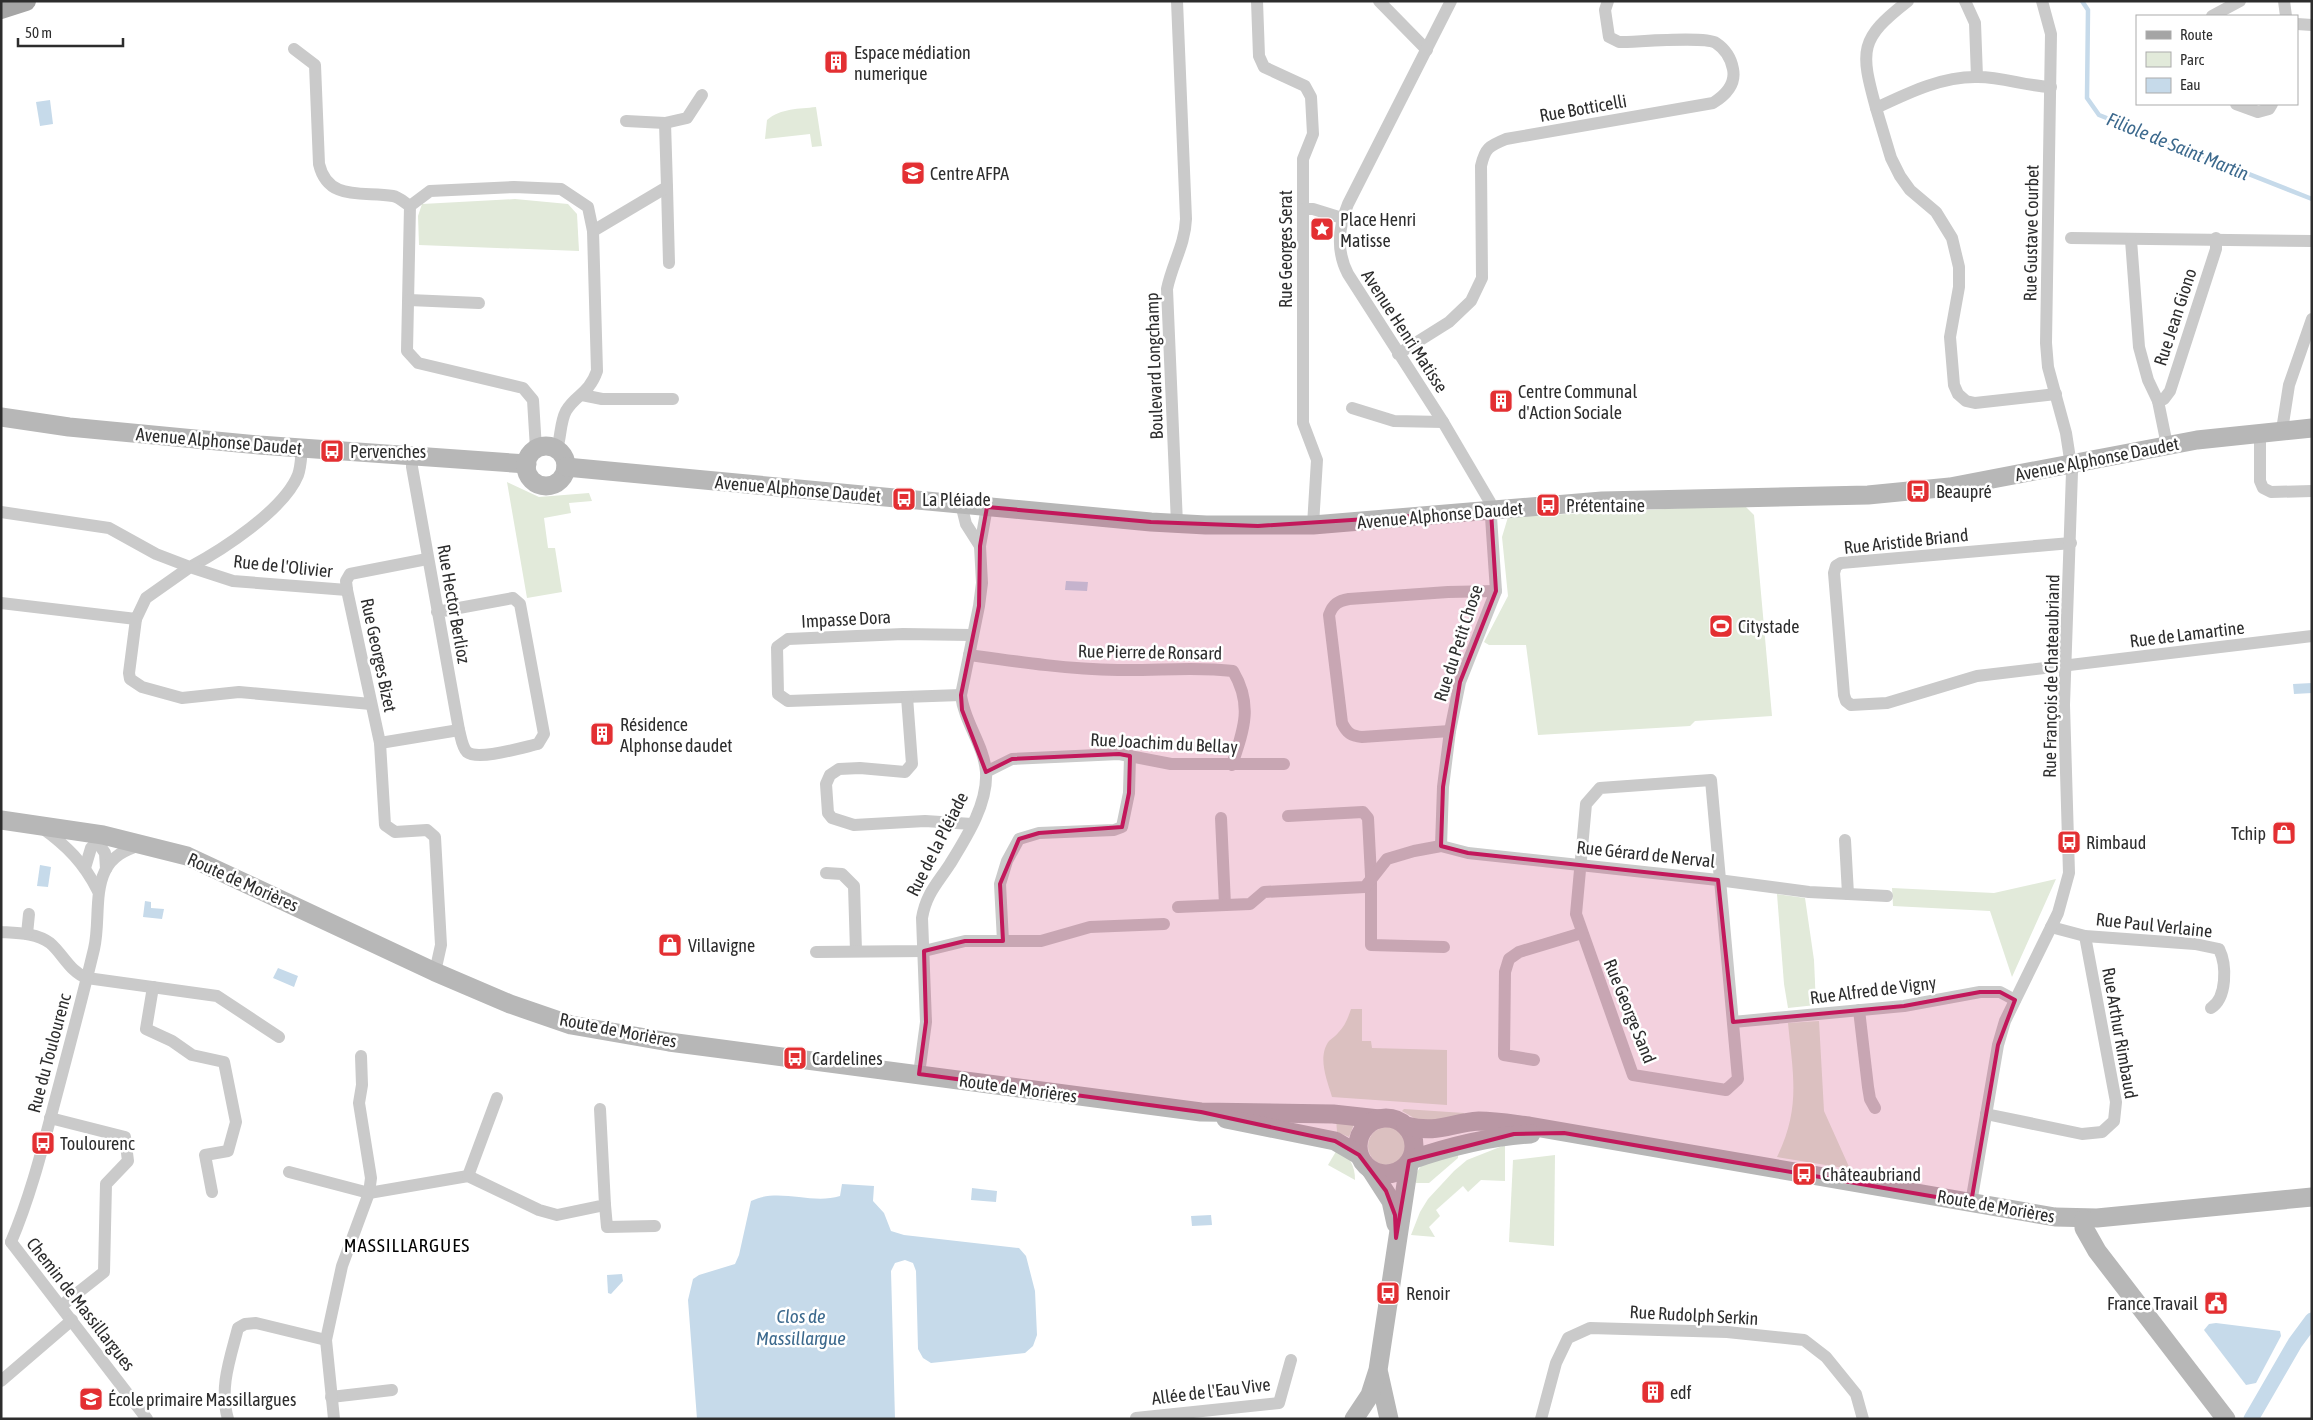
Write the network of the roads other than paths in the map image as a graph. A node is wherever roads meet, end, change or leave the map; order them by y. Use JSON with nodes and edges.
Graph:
{"nodes":[{"id":1,"x":1177,"y":1,"type":"edge"},
{"id":2,"x":1257,"y":1,"type":"edge"},
{"id":3,"x":1379,"y":1,"type":"edge"},
{"id":4,"x":1451,"y":1,"type":"edge"},
{"id":5,"x":1608,"y":1,"type":"edge"},
{"id":6,"x":1908,"y":1,"type":"edge"},
{"id":7,"x":1965,"y":1,"type":"edge"},
{"id":8,"x":2042,"y":1,"type":"edge"},
{"id":9,"x":2240,"y":1,"type":"edge"},
{"id":10,"x":2284,"y":1,"type":"edge"},
{"id":11,"x":23,"y":2,"type":"edge"},
{"id":12,"x":1,"y":9,"type":"edge"},
{"id":13,"x":2214,"y":15,"type":"edge"},
{"id":14,"x":2286,"y":15,"type":"edge"},
{"id":15,"x":2298,"y":24,"type":"edge"},
{"id":16,"x":2312,"y":25,"type":"edge"},
{"id":17,"x":294,"y":49,"type":"dead end"},
{"id":18,"x":1426,"y":50,"type":"junction"},
{"id":19,"x":1977,"y":77,"type":"junction"},
{"id":20,"x":2051,"y":87,"type":"junction"},
{"id":21,"x":702,"y":95,"type":"dead end"},
{"id":22,"x":2239,"y":105,"type":"edge"},
{"id":23,"x":2271,"y":105,"type":"edge"},
{"id":24,"x":1876,"y":108,"type":"junction"},
{"id":25,"x":626,"y":121,"type":"dead end"},
{"id":26,"x":665,"y":123,"type":"junction"},
{"id":27,"x":667,"y":186,"type":"junction"},
{"id":28,"x":410,"y":206,"type":"junction"},
{"id":29,"x":1303,"y":209,"type":"junction"},
{"id":30,"x":1342,"y":218,"type":"junction"},
{"id":31,"x":593,"y":231,"type":"junction"},
{"id":32,"x":2071,"y":238,"type":"dead end"},
{"id":33,"x":2216,"y":238,"type":"junction"},
{"id":34,"x":2130,"y":240,"type":"junction"},
{"id":35,"x":2312,"y":241,"type":"edge"},
{"id":36,"x":669,"y":263,"type":"dead end"},
{"id":37,"x":409,"y":300,"type":"junction"},
{"id":38,"x":479,"y":303,"type":"dead end"},
{"id":39,"x":2312,"y":319,"type":"edge"},
{"id":40,"x":1398,"y":354,"type":"junction"},
{"id":41,"x":2056,"y":394,"type":"junction"},
{"id":42,"x":582,"y":395,"type":"junction"},
{"id":43,"x":673,"y":400,"type":"dead end"},
{"id":44,"x":2158,"y":401,"type":"junction"},
{"id":45,"x":1352,"y":408,"type":"dead end"},
{"id":46,"x":1,"y":417,"type":"edge"},
{"id":47,"x":1443,"y":422,"type":"junction"},
{"id":48,"x":2312,"y":428,"type":"edge"},
{"id":49,"x":2282,"y":430,"type":"junction"},
{"id":50,"x":2260,"y":432,"type":"junction"},
{"id":51,"x":2167,"y":445,"type":"junction"},
{"id":52,"x":302,"y":448,"type":"junction"},
{"id":53,"x":557,"y":449,"type":"junction"},
{"id":54,"x":532,"y":457,"type":"junction"},
{"id":55,"x":412,"y":458,"type":"junction"},
{"id":56,"x":2072,"y":463,"type":"junction"},
{"id":57,"x":566,"y":467,"type":"junction"},
{"id":58,"x":2312,"y":491,"type":"edge"},
{"id":59,"x":962,"y":504,"type":"junction"},
{"id":60,"x":987,"y":507,"type":"junction"},
{"id":61,"x":1491,"y":511,"type":"junction"},
{"id":62,"x":1,"y":512,"type":"edge"},
{"id":63,"x":1177,"y":524,"type":"junction"},
{"id":64,"x":1313,"y":525,"type":"junction"},
{"id":65,"x":2071,"y":542,"type":"junction"},
{"id":66,"x":980,"y":546,"type":"junction"},
{"id":67,"x":428,"y":559,"type":"junction"},
{"id":68,"x":190,"y":567,"type":"junction"},
{"id":69,"x":347,"y":590,"type":"junction"},
{"id":70,"x":1496,"y":591,"type":"junction"},
{"id":71,"x":1,"y":603,"type":"edge"},
{"id":72,"x":437,"y":612,"type":"junction"},
{"id":73,"x":136,"y":619,"type":"junction"},
{"id":74,"x":972,"y":635,"type":"junction"},
{"id":75,"x":2312,"y":636,"type":"edge"},
{"id":76,"x":969,"y":654,"type":"junction"},
{"id":77,"x":2066,"y":667,"type":"junction"},
{"id":78,"x":961,"y":695,"type":"junction"},
{"id":79,"x":907,"y":697,"type":"junction"},
{"id":80,"x":371,"y":704,"type":"junction"},
{"id":81,"x":459,"y":730,"type":"junction"},
{"id":82,"x":1450,"y":731,"type":"junction"},
{"id":83,"x":380,"y":743,"type":"junction"},
{"id":84,"x":1130,"y":756,"type":"junction"},
{"id":85,"x":1232,"y":764,"type":"junction"},
{"id":86,"x":1284,"y":764,"type":"dead end"},
{"id":87,"x":986,"y":772,"type":"junction"},
{"id":88,"x":1288,"y":816,"type":"dead end"},
{"id":89,"x":1221,"y":818,"type":"dead end"},
{"id":90,"x":1,"y":820,"type":"edge"},
{"id":91,"x":972,"y":824,"type":"junction"},
{"id":92,"x":38,"y":826,"type":"junction"},
{"id":93,"x":98,"y":836,"type":"junction"},
{"id":94,"x":1845,"y":840,"type":"dead end"},
{"id":95,"x":142,"y":844,"type":"junction"},
{"id":96,"x":1441,"y":846,"type":"junction"},
{"id":97,"x":1580,"y":865,"type":"junction"},
{"id":98,"x":85,"y":868,"type":"junction"},
{"id":99,"x":106,"y":869,"type":"junction"},
{"id":100,"x":826,"y":873,"type":"dead end"},
{"id":101,"x":1372,"y":876,"type":"junction"},
{"id":102,"x":1718,"y":880,"type":"junction"},
{"id":103,"x":98,"y":890,"type":"junction"},
{"id":104,"x":1848,"y":894,"type":"junction"},
{"id":105,"x":1887,"y":896,"type":"dead end"},
{"id":106,"x":1225,"y":905,"type":"junction"},
{"id":107,"x":1178,"y":907,"type":"dead end"},
{"id":108,"x":29,"y":914,"type":"dead end"},
{"id":109,"x":1164,"y":924,"type":"dead end"},
{"id":110,"x":2051,"y":927,"type":"junction"},
{"id":111,"x":1,"y":932,"type":"edge"},
{"id":112,"x":1582,"y":933,"type":"junction"},
{"id":113,"x":27,"y":934,"type":"junction"},
{"id":114,"x":2085,"y":936,"type":"junction"},
{"id":115,"x":1003,"y":941,"type":"junction"},
{"id":116,"x":1444,"y":947,"type":"dead end"},
{"id":117,"x":856,"y":951,"type":"junction"},
{"id":118,"x":924,"y":951,"type":"junction"},
{"id":119,"x":816,"y":952,"type":"dead end"},
{"id":120,"x":435,"y":972,"type":"junction"},
{"id":121,"x":87,"y":978,"type":"junction"},
{"id":122,"x":154,"y":987,"type":"junction"},
{"id":123,"x":2015,"y":1000,"type":"junction"},
{"id":124,"x":2212,"y":1008,"type":"dead end"},
{"id":125,"x":1859,"y":1010,"type":"junction"},
{"id":126,"x":1733,"y":1022,"type":"junction"},
{"id":127,"x":279,"y":1037,"type":"dead end"},
{"id":128,"x":361,"y":1056,"type":"dead end"},
{"id":129,"x":1534,"y":1060,"type":"dead end"},
{"id":130,"x":919,"y":1074,"type":"junction"},
{"id":131,"x":497,"y":1098,"type":"dead end"},
{"id":132,"x":1874,"y":1108,"type":"dead end"},
{"id":133,"x":600,"y":1109,"type":"dead end"},
{"id":134,"x":1201,"y":1112,"type":"junction"},
{"id":135,"x":1986,"y":1114,"type":"junction"},
{"id":136,"x":50,"y":1118,"type":"junction"},
{"id":137,"x":1378,"y":1119,"type":"junction"},
{"id":138,"x":1406,"y":1126,"type":"junction"},
{"id":139,"x":1564,"y":1133,"type":"junction"},
{"id":140,"x":1359,"y":1155,"type":"junction"},
{"id":141,"x":1410,"y":1162,"type":"junction"},
{"id":142,"x":1371,"y":1170,"type":"junction"},
{"id":143,"x":289,"y":1172,"type":"dead end"},
{"id":144,"x":468,"y":1176,"type":"junction"},
{"id":145,"x":212,"y":1192,"type":"dead end"},
{"id":146,"x":369,"y":1193,"type":"junction"},
{"id":147,"x":2312,"y":1197,"type":"edge"},
{"id":148,"x":1971,"y":1202,"type":"junction"},
{"id":149,"x":605,"y":1205,"type":"junction"},
{"id":150,"x":2084,"y":1219,"type":"junction"},
{"id":151,"x":655,"y":1226,"type":"dead end"},
{"id":152,"x":1396,"y":1238,"type":"junction"},
{"id":153,"x":6,"y":1242,"type":"edge"},
{"id":154,"x":61,"y":1306,"type":"junction"},
{"id":155,"x":72,"y":1320,"type":"junction"},
{"id":156,"x":326,"y":1340,"type":"junction"},
{"id":157,"x":1291,"y":1360,"type":"dead end"},
{"id":158,"x":1378,"y":1370,"type":"junction"},
{"id":159,"x":1,"y":1381,"type":"edge"},
{"id":160,"x":392,"y":1390,"type":"dead end"},
{"id":161,"x":331,"y":1397,"type":"junction"},
{"id":162,"x":2224,"y":1416,"type":"edge"},
{"id":163,"x":1136,"y":1418,"type":"dead end"},
{"id":164,"x":147,"y":1419,"type":"edge"},
{"id":165,"x":228,"y":1419,"type":"edge"},
{"id":166,"x":334,"y":1419,"type":"edge"},
{"id":167,"x":1354,"y":1419,"type":"edge"},
{"id":168,"x":1389,"y":1419,"type":"edge"},
{"id":169,"x":1541,"y":1419,"type":"edge"},
{"id":170,"x":1862,"y":1419,"type":"edge"}],
"edges":[{"from":1,"to":63,"type":"street","name":"Boulevard Longchamp"},
{"from":2,"to":29,"type":"street","name":"Rue Georges Serat"},
{"from":3,"to":18,"type":"street"},
{"from":4,"to":18,"type":"street","name":"Avenue Henri Matisse"},
{"from":5,"to":40,"type":"street","name":"Rue Botticelli"},
{"from":6,"to":24,"type":"street"},
{"from":7,"to":19,"type":"street"},
{"from":8,"to":20,"type":"street","name":"Rue Gustave Courbet"},
{"from":9,"to":13,"type":"street"},
{"from":10,"to":14,"type":"street"},
{"from":11,"to":12,"type":"main road"},
{"from":15,"to":16,"type":"street"},
{"from":17,"to":28,"type":"street"},
{"from":18,"to":30,"type":"street","name":"Avenue Henri Matisse"},
{"from":19,"to":20,"type":"street"},
{"from":19,"to":24,"type":"street"},
{"from":20,"to":41,"type":"street","name":"Rue Gustave Courbet"},
{"from":21,"to":26,"type":"street"},
{"from":22,"to":23,"type":"street"},
{"from":24,"to":41,"type":"street"},
{"from":25,"to":26,"type":"street"},
{"from":26,"to":27,"type":"street"},
{"from":27,"to":31,"type":"street"},
{"from":27,"to":36,"type":"street"},
{"from":28,"to":31,"type":"street"},
{"from":28,"to":37,"type":"street"},
{"from":29,"to":30,"type":"street"},
{"from":29,"to":64,"type":"street","name":"Rue Georges Serat"},
{"from":30,"to":40,"type":"street","name":"Avenue Henri Matisse"},
{"from":31,"to":42,"type":"street"},
{"from":32,"to":34,"type":"street"},
{"from":33,"to":34,"type":"street"},
{"from":33,"to":35,"type":"street"},
{"from":33,"to":44,"type":"street","name":"Rue Jean Giono"},
{"from":34,"to":44,"type":"street"},
{"from":37,"to":38,"type":"street"},
{"from":37,"to":54,"type":"street"},
{"from":39,"to":49,"type":"street"},
{"from":40,"to":47,"type":"street","name":"Avenue Henri Matisse"},
{"from":41,"to":56,"type":"street","name":"Rue Gustave Courbet"},
{"from":42,"to":43,"type":"street"},
{"from":42,"to":53,"type":"street"},
{"from":44,"to":51,"type":"street"},
{"from":45,"to":47,"type":"street"},
{"from":46,"to":52,"type":"main road","name":"Avenue Alphonse Daudet"},
{"from":47,"to":61,"type":"street","name":"Avenue Henri Matisse"},
{"from":48,"to":49,"type":"main road","name":"Avenue Alphonse Daudet"},
{"from":49,"to":50,"type":"main road","name":"Avenue Alphonse Daudet"},
{"from":50,"to":51,"type":"main road","name":"Avenue Alphonse Daudet"},
{"from":50,"to":58,"type":"street"},
{"from":51,"to":56,"type":"main road","name":"Avenue Alphonse Daudet"},
{"from":52,"to":55,"type":"main road","name":"Avenue Alphonse Daudet"},
{"from":52,"to":68,"type":"street"},
{"from":53,"to":54,"type":"main road"},
{"from":53,"to":57,"type":"main road"},
{"from":54,"to":55,"type":"main road","name":"Avenue Alphonse Daudet"},
{"from":54,"to":57,"type":"main road"},
{"from":55,"to":67,"type":"street","name":"Rue Hector Berlioz"},
{"from":56,"to":61,"type":"main road","name":"Avenue Alphonse Daudet"},
{"from":56,"to":65,"type":"street","name":"Rue François de Chateaubriand"},
{"from":57,"to":59,"type":"main road","name":"Avenue Alphonse Daudet"},
{"from":59,"to":60,"type":"main road","name":"Avenue Alphonse Daudet"},
{"from":59,"to":66,"type":"street","name":"Rue de la Pléiade"},
{"from":60,"to":63,"type":"main road","name":"Avenue Alphonse Daudet"},
{"from":60,"to":66,"type":"street","name":"Rue de la Pléiade"},
{"from":61,"to":64,"type":"main road","name":"Avenue Alphonse Daudet"},
{"from":61,"to":70,"type":"street","name":"Rue du Petit Chose"},
{"from":62,"to":68,"type":"street","name":"Rue de l'Olivier"},
{"from":63,"to":64,"type":"main road","name":"Avenue Alphonse Daudet"},
{"from":65,"to":77,"type":"street","name":"Rue François de Chateaubriand"},
{"from":65,"to":77,"type":"street","name":"Rue Aristide Briand"},
{"from":66,"to":74,"type":"street","name":"Rue de la Pléiade"},
{"from":67,"to":69,"type":"street","name":"Rue Georges Bizet"},
{"from":67,"to":72,"type":"street","name":"Rue Hector Berlioz"},
{"from":68,"to":69,"type":"street","name":"Rue de l'Olivier"},
{"from":68,"to":73,"type":"street"},
{"from":69,"to":80,"type":"street","name":"Rue Georges Bizet"},
{"from":70,"to":82,"type":"street","name":"Rue du Petit Chose"},
{"from":70,"to":82,"type":"street"},
{"from":71,"to":73,"type":"street"},
{"from":72,"to":81,"type":"street","name":"Rue Hector Berlioz"},
{"from":72,"to":81,"type":"street","name":"Rue Hector Berlioz"},
{"from":73,"to":80,"type":"street"},
{"from":74,"to":76,"type":"street","name":"Rue de la Pléiade"},
{"from":74,"to":79,"type":"street","name":"Impasse Dora"},
{"from":75,"to":77,"type":"street","name":"Rue de Lamartine"},
{"from":76,"to":78,"type":"street","name":"Rue de la Pléiade"},
{"from":76,"to":85,"type":"street","name":"Rue Pierre de Ronsard"},
{"from":77,"to":110,"type":"street","name":"Rue François de Chateaubriand"},
{"from":78,"to":79,"type":"street","name":"Impasse Dora"},
{"from":78,"to":87,"type":"street","name":"Rue de la Pléiade"},
{"from":79,"to":91,"type":"street"},
{"from":80,"to":83,"type":"street","name":"Rue Georges Bizet"},
{"from":81,"to":83,"type":"street"},
{"from":82,"to":96,"type":"street","name":"Rue du Petit Chose"},
{"from":83,"to":120,"type":"street","name":"Rue Georges Bizet"},
{"from":84,"to":85,"type":"street","name":"Rue Joachim du Bellay"},
{"from":84,"to":87,"type":"street","name":"Rue Joachim du Bellay"},
{"from":84,"to":115,"type":"street"},
{"from":85,"to":86,"type":"street","name":"Rue Joachim du Bellay"},
{"from":87,"to":91,"type":"street","name":"Rue de la Pléiade"},
{"from":88,"to":101,"type":"street"},
{"from":89,"to":106,"type":"street"},
{"from":90,"to":92,"type":"main road","name":"Route de Morières"},
{"from":91,"to":118,"type":"street","name":"Rue de la Pléiade"},
{"from":92,"to":93,"type":"main road","name":"Route de Morières"},
{"from":92,"to":98,"type":"street","name":"Route de Morières"},
{"from":93,"to":95,"type":"main road","name":"Route de Morières"},
{"from":93,"to":98,"type":"street"},
{"from":93,"to":99,"type":"street"},
{"from":94,"to":104,"type":"street"},
{"from":95,"to":99,"type":"street","name":"Rue du Toulourenc"},
{"from":95,"to":120,"type":"main road","name":"Route de Morières"},
{"from":96,"to":97,"type":"street","name":"Rue Gérard de Nerval"},
{"from":96,"to":101,"type":"street"},
{"from":97,"to":102,"type":"street","name":"Rue Gérard de Nerval"},
{"from":97,"to":102,"type":"street","name":"Rue George Sand"},
{"from":97,"to":112,"type":"street","name":"Rue George Sand"},
{"from":98,"to":103,"type":"street","name":"Route de Morières"},
{"from":99,"to":103,"type":"street","name":"Rue du Toulourenc"},
{"from":100,"to":117,"type":"street"},
{"from":101,"to":106,"type":"street"},
{"from":101,"to":116,"type":"street"},
{"from":102,"to":104,"type":"street","name":"Rue Gérard de Nerval"},
{"from":102,"to":126,"type":"street","name":"Rue George Sand"},
{"from":103,"to":121,"type":"street","name":"Rue du Toulourenc"},
{"from":104,"to":105,"type":"street","name":"Rue Gérard de Nerval"},
{"from":106,"to":107,"type":"street"},
{"from":108,"to":113,"type":"street"},
{"from":109,"to":115,"type":"street"},
{"from":110,"to":114,"type":"street","name":"Rue Paul Verlaine"},
{"from":110,"to":123,"type":"street","name":"Rue François de Chateaubriand"},
{"from":111,"to":113,"type":"street"},
{"from":112,"to":126,"type":"street","name":"Rue George Sand"},
{"from":112,"to":129,"type":"street"},
{"from":113,"to":121,"type":"street"},
{"from":114,"to":124,"type":"street","name":"Rue Paul Verlaine"},
{"from":114,"to":135,"type":"street","name":"Rue Arthur Rimbaud"},
{"from":115,"to":118,"type":"street"},
{"from":117,"to":118,"type":"street"},
{"from":117,"to":119,"type":"street"},
{"from":118,"to":130,"type":"street","name":"Rue de la Pléiade"},
{"from":120,"to":130,"type":"main road","name":"Route de Morières"},
{"from":121,"to":122,"type":"street"},
{"from":121,"to":136,"type":"street","name":"Rue du Toulourenc"},
{"from":122,"to":127,"type":"street"},
{"from":122,"to":145,"type":"street"},
{"from":123,"to":125,"type":"street","name":"Rue Alfred de Vigny"},
{"from":123,"to":135,"type":"street","name":"Rue François de Chateaubriand"},
{"from":125,"to":126,"type":"street","name":"Rue Alfred de Vigny"},
{"from":125,"to":132,"type":"street"},
{"from":128,"to":146,"type":"street"},
{"from":130,"to":134,"type":"main road","name":"Route de Morières"},
{"from":131,"to":144,"type":"street"},
{"from":133,"to":149,"type":"street"},
{"from":134,"to":137,"type":"main road","name":"Route de Morières"},
{"from":134,"to":140,"type":"main road","name":"Route de Morières"},
{"from":135,"to":148,"type":"street","name":"Rue François de Chateaubriand"},
{"from":136,"to":153,"type":"street","name":"Rue du Toulourenc"},
{"from":136,"to":154,"type":"street"},
{"from":137,"to":138,"type":"main road"},
{"from":137,"to":140,"type":"main road"},
{"from":138,"to":139,"type":"main road","name":"Route de Morières"},
{"from":138,"to":141,"type":"main road"},
{"from":139,"to":141,"type":"main road","name":"Route de Morières"},
{"from":139,"to":148,"type":"main road","name":"Route de Morières"},
{"from":140,"to":142,"type":"main road"},
{"from":141,"to":142,"type":"main road"},
{"from":141,"to":152,"type":"main road"},
{"from":142,"to":152,"type":"main road"},
{"from":143,"to":146,"type":"street"},
{"from":144,"to":146,"type":"street"},
{"from":144,"to":149,"type":"street"},
{"from":146,"to":156,"type":"street"},
{"from":147,"to":150,"type":"main road","name":"Route de Morières"},
{"from":148,"to":150,"type":"main road","name":"Route de Morières"},
{"from":149,"to":151,"type":"street"},
{"from":150,"to":162,"type":"main road"},
{"from":152,"to":158,"type":"main road"},
{"from":153,"to":154,"type":"street","name":"Chemin de Massillargues"},
{"from":154,"to":155,"type":"street","name":"Chemin de Massillargues"},
{"from":155,"to":159,"type":"street"},
{"from":155,"to":164,"type":"street","name":"Chemin de Massillargues"},
{"from":156,"to":161,"type":"street"},
{"from":156,"to":165,"type":"street"},
{"from":157,"to":163,"type":"street","name":"Allée de l'Eau Vive"},
{"from":158,"to":167,"type":"main road"},
{"from":158,"to":168,"type":"main road"},
{"from":160,"to":161,"type":"street"},
{"from":161,"to":166,"type":"street"},
{"from":169,"to":170,"type":"street","name":"Rue Rudolph Serkin"}]}
